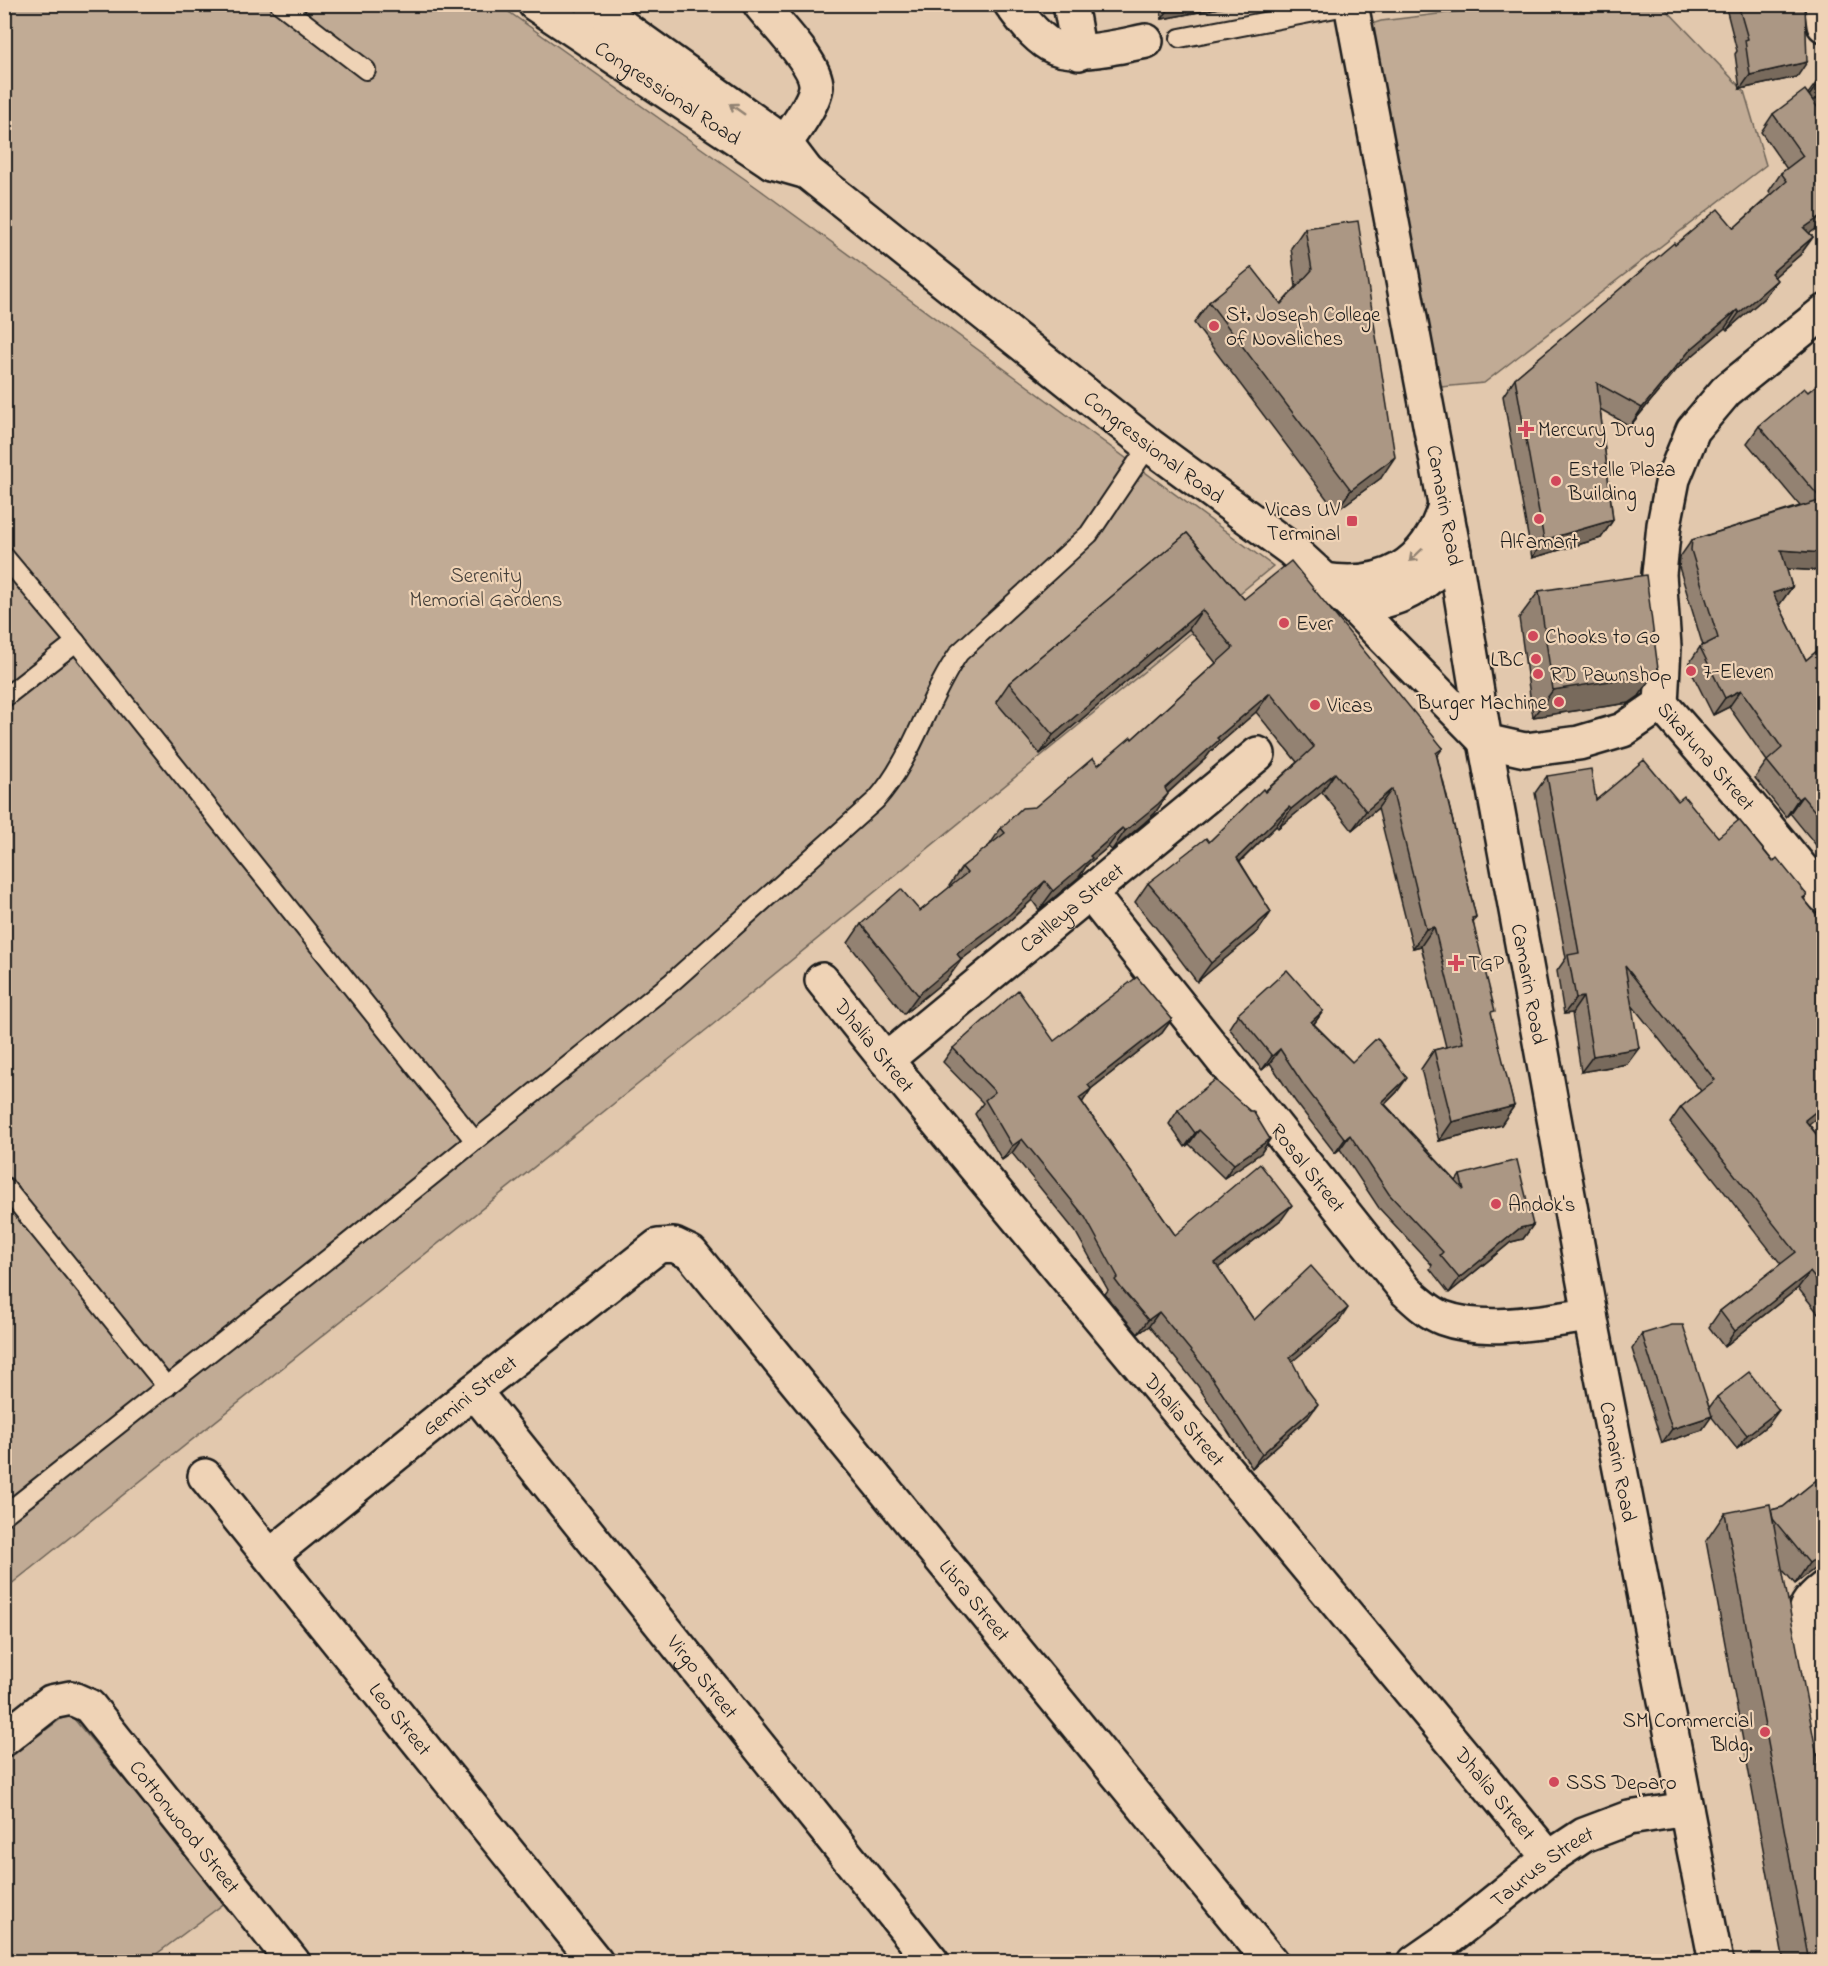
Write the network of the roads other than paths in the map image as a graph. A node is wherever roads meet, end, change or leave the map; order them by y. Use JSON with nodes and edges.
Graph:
{"nodes":[{"id":1,"x":280,"y":4,"type":"edge"},
{"id":2,"x":535,"y":4,"type":"edge"},
{"id":3,"x":591,"y":4,"type":"edge"},
{"id":4,"x":760,"y":4,"type":"edge"},
{"id":5,"x":1011,"y":4,"type":"edge"},
{"id":6,"x":1070,"y":4,"type":"edge"},
{"id":7,"x":1821,"y":4,"type":"edge"},
{"id":8,"x":1351,"y":5,"type":"edge"},
{"id":9,"x":1824,"y":25,"type":"edge"},
{"id":10,"x":1180,"y":38,"type":"dead end"},
{"id":11,"x":1146,"y":41,"type":"dead end"},
{"id":12,"x":1079,"y":53,"type":"junction"},
{"id":13,"x":366,"y":70,"type":"dead end"},
{"id":14,"x":778,"y":152,"type":"junction"},
{"id":15,"x":1824,"y":312,"type":"edge"},
{"id":16,"x":1149,"y":446,"type":"junction"},
{"id":17,"x":1445,"y":506,"type":"junction"},
{"id":18,"x":1454,"y":552,"type":"junction"},
{"id":19,"x":4,"y":556,"type":"edge"},
{"id":20,"x":1324,"y":580,"type":"junction"},
{"id":21,"x":1353,"y":606,"type":"junction"},
{"id":22,"x":76,"y":642,"type":"junction"},
{"id":23,"x":4,"y":698,"type":"edge"},
{"id":24,"x":1661,"y":704,"type":"junction"},
{"id":25,"x":1485,"y":741,"type":"junction"},
{"id":26,"x":1258,"y":754,"type":"dead end"},
{"id":27,"x":1090,"y":893,"type":"junction"},
{"id":28,"x":1824,"y":896,"type":"edge"},
{"id":29,"x":822,"y":980,"type":"dead end"},
{"id":30,"x":886,"y":1060,"type":"junction"},
{"id":31,"x":475,"y":1141,"type":"junction"},
{"id":32,"x":4,"y":1186,"type":"edge"},
{"id":33,"x":674,"y":1245,"type":"joint"},
{"id":34,"x":1590,"y":1315,"type":"junction"},
{"id":35,"x":167,"y":1387,"type":"junction"},
{"id":36,"x":474,"y":1391,"type":"junction"},
{"id":37,"x":205,"y":1476,"type":"dead end"},
{"id":38,"x":4,"y":1515,"type":"edge"},
{"id":39,"x":270,"y":1556,"type":"junction"},
{"id":40,"x":1824,"y":1588,"type":"edge"},
{"id":41,"x":1824,"y":1738,"type":"edge"},
{"id":42,"x":4,"y":1739,"type":"edge"},
{"id":43,"x":1686,"y":1809,"type":"junction"},
{"id":44,"x":1549,"y":1858,"type":"junction"},
{"id":45,"x":293,"y":1962,"type":"edge"},
{"id":46,"x":596,"y":1962,"type":"edge"},
{"id":47,"x":932,"y":1962,"type":"edge"},
{"id":48,"x":1271,"y":1962,"type":"edge"},
{"id":49,"x":1415,"y":1962,"type":"edge"},
{"id":50,"x":1716,"y":1962,"type":"edge"}],
"edges":[{"from":1,"to":13,"type":"lane"},
{"from":2,"to":14,"type":"street","name":"Congressional Road"},
{"from":14,"to":3,"type":"street","name":"Congressional Road","one_way":true},
{"from":4,"to":14,"type":"street"},
{"from":5,"to":12,"type":"street"},
{"from":6,"to":12,"type":"street"},
{"from":7,"to":9,"type":"street"},
{"from":8,"to":10,"type":"lane"},
{"from":8,"to":17,"type":"street","name":"Camarin Road"},
{"from":11,"to":12,"type":"street"},
{"from":14,"to":16,"type":"street","name":"Congressional Road"},
{"from":15,"to":24,"type":"street"},
{"from":16,"to":20,"type":"street","name":"Congressional Road"},
{"from":16,"to":31,"type":"lane"},
{"from":17,"to":18,"type":"street","name":"Camarin Road"},
{"from":17,"to":20,"type":"street","one_way":true},
{"from":18,"to":21,"type":"street"},
{"from":18,"to":25,"type":"street","name":"Camarin Road"},
{"from":19,"to":22,"type":"lane"},
{"from":20,"to":21,"type":"street","name":"Congressional Road"},
{"from":21,"to":25,"type":"street","name":"Congressional Road"},
{"from":22,"to":23,"type":"lane"},
{"from":22,"to":31,"type":"lane"},
{"from":24,"to":25,"type":"street","name":"Sikatuna Street"},
{"from":24,"to":28,"type":"street","name":"Sikatuna Street"},
{"from":25,"to":34,"type":"street","name":"Camarin Road"},
{"from":26,"to":27,"type":"street","name":"Catlleya Street"},
{"from":27,"to":30,"type":"street","name":"Catlleya Street"},
{"from":27,"to":34,"type":"street","name":"Rosal Street"},
{"from":29,"to":30,"type":"street","name":"Dhalia Street"},
{"from":30,"to":44,"type":"street","name":"Dhalia Street"},
{"from":31,"to":35,"type":"lane"},
{"from":32,"to":35,"type":"lane"},
{"from":33,"to":36,"type":"street","name":"Gemini Street"},
{"from":33,"to":48,"type":"street","name":"Libra Street"},
{"from":34,"to":43,"type":"street","name":"Camarin Road"},
{"from":35,"to":38,"type":"lane"},
{"from":36,"to":39,"type":"street","name":"Gemini Street"},
{"from":36,"to":47,"type":"street","name":"Virgo Street"},
{"from":37,"to":39,"type":"street","name":"Leo Street"},
{"from":39,"to":46,"type":"street","name":"Leo Street"},
{"from":40,"to":41,"type":"street"},
{"from":42,"to":45,"type":"street","name":"Cottonwood Street"},
{"from":43,"to":44,"type":"street","name":"Taurus Street"},
{"from":43,"to":50,"type":"street","name":"Camarin Road"},
{"from":44,"to":49,"type":"street","name":"Taurus Street"}]}
